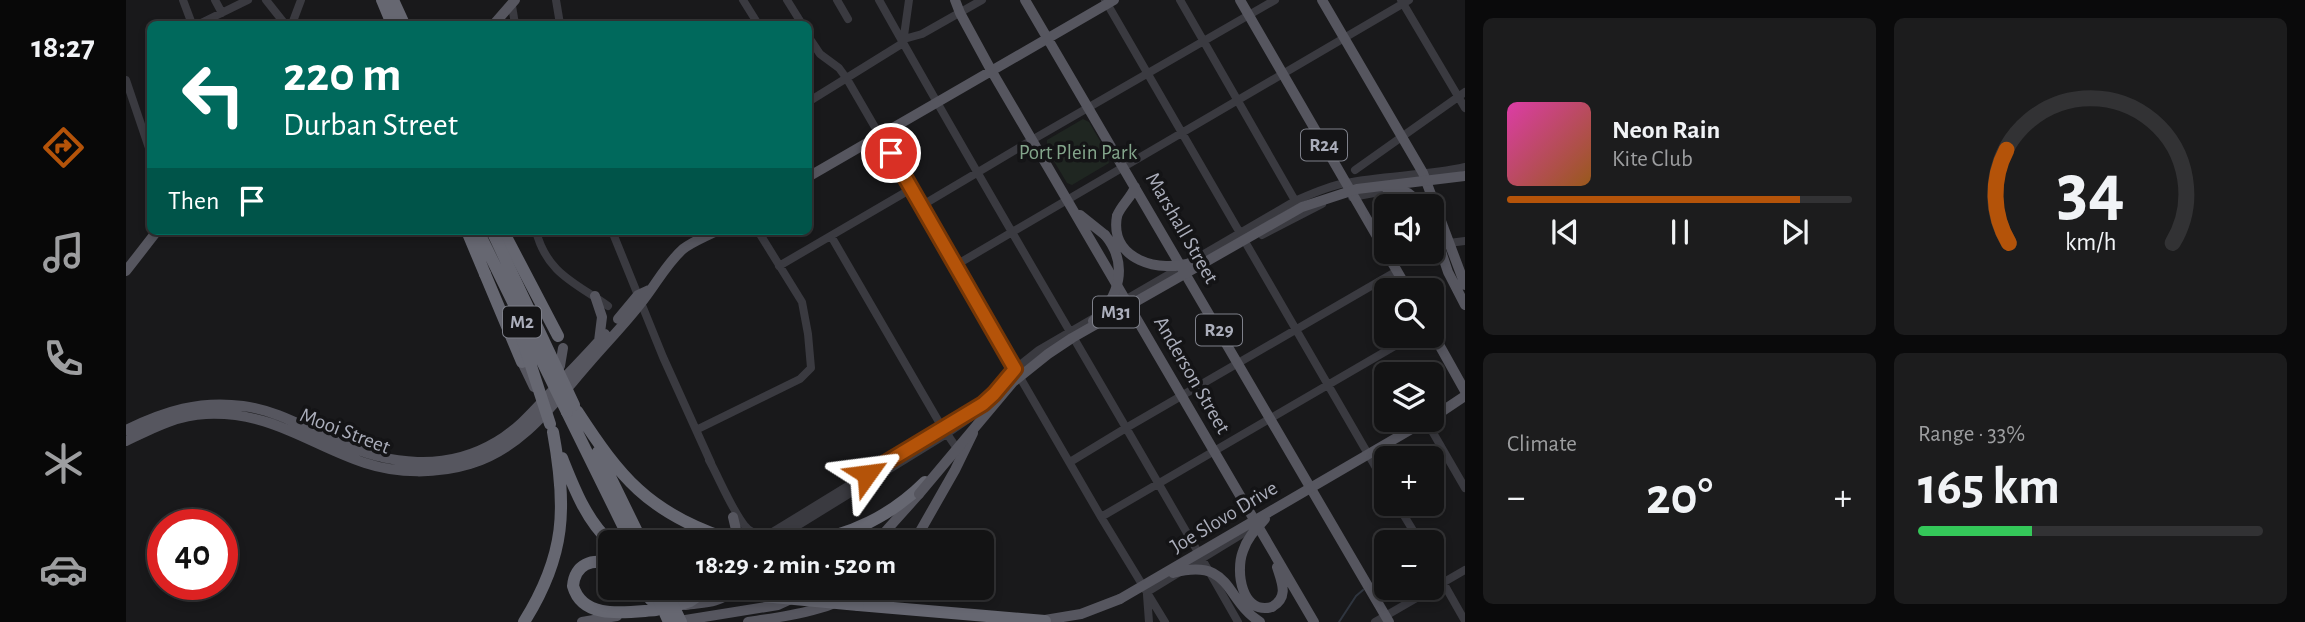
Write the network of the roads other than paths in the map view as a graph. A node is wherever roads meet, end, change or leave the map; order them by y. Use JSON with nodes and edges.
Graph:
{"nodes":[{"id":1,"x":183,"y":0,"type":"edge"},
{"id":2,"x":215,"y":0,"type":"edge"},
{"id":3,"x":248,"y":0,"type":"edge"},
{"id":4,"x":266,"y":0,"type":"edge"},
{"id":5,"x":301,"y":0,"type":"edge"},
{"id":6,"x":382,"y":0,"type":"edge"},
{"id":7,"x":387,"y":0,"type":"edge"},
{"id":8,"x":393,"y":0,"type":"edge"},
{"id":9,"x":556,"y":0,"type":"edge"},
{"id":10,"x":743,"y":0,"type":"edge"},
{"id":11,"x":787,"y":0,"type":"edge"},
{"id":12,"x":836,"y":0,"type":"edge"},
{"id":13,"x":879,"y":0,"type":"edge"},
{"id":14,"x":909,"y":0,"type":"edge"},
{"id":15,"x":955,"y":0,"type":"edge"},
{"id":16,"x":982,"y":0,"type":"edge"},
{"id":17,"x":1025,"y":0,"type":"edge"},
{"id":18,"x":1180,"y":0,"type":"edge"},
{"id":19,"x":1240,"y":0,"type":"edge"},
{"id":20,"x":1275,"y":0,"type":"edge"},
{"id":21,"x":1322,"y":0,"type":"edge"},
{"id":22,"x":1109,"y":1,"type":"edge"},
{"id":23,"x":1405,"y":1,"type":"edge"},
{"id":24,"x":513,"y":3,"type":"edge"},
{"id":25,"x":907,"y":12,"type":"junction"},
{"id":26,"x":222,"y":13,"type":"junction"},
{"id":27,"x":886,"y":13,"type":"junction"},
{"id":28,"x":960,"y":13,"type":"junction"},
{"id":29,"x":1249,"y":16,"type":"junction"},
{"id":30,"x":848,"y":19,"type":"dead end"},
{"id":31,"x":191,"y":21,"type":"edge"},
{"id":32,"x":205,"y":21,"type":"edge"},
{"id":33,"x":283,"y":21,"type":"edge"},
{"id":34,"x":293,"y":21,"type":"edge"},
{"id":35,"x":393,"y":21,"type":"edge"},
{"id":36,"x":394,"y":21,"type":"edge"},
{"id":37,"x":403,"y":21,"type":"edge"},
{"id":38,"x":497,"y":21,"type":"edge"},
{"id":39,"x":516,"y":21,"type":"edge"},
{"id":40,"x":560,"y":21,"type":"edge"},
{"id":41,"x":756,"y":21,"type":"edge"},
{"id":42,"x":800,"y":21,"type":"edge"},
{"id":43,"x":1047,"y":38,"type":"junction"},
{"id":44,"x":1345,"y":38,"type":"junction"},
{"id":45,"x":903,"y":41,"type":"junction"},
{"id":46,"x":1204,"y":41,"type":"junction"},
{"id":47,"x":812,"y":42,"type":"edge"},
{"id":48,"x":991,"y":70,"type":"junction"},
{"id":49,"x":1283,"y":74,"type":"junction"},
{"id":50,"x":1147,"y":75,"type":"junction"},
{"id":51,"x":847,"y":79,"type":"junction"},
{"id":52,"x":126,"y":80,"type":"edge"},
{"id":53,"x":1461,"y":94,"type":"edge"},
{"id":54,"x":812,"y":100,"type":"edge"},
{"id":55,"x":1238,"y":100,"type":"junction"},
{"id":56,"x":936,"y":102,"type":"junction"},
{"id":57,"x":1089,"y":107,"type":"junction"},
{"id":58,"x":1465,"y":108,"type":"edge"},
{"id":59,"x":1181,"y":134,"type":"junction"},
{"id":60,"x":881,"y":135,"type":"junction"},
{"id":61,"x":1402,"y":137,"type":"junction"},
{"id":62,"x":1032,"y":140,"type":"junction"},
{"id":63,"x":147,"y":142,"type":"edge"},
{"id":64,"x":1124,"y":167,"type":"junction"},
{"id":65,"x":1465,"y":167,"type":"edge"},
{"id":66,"x":1355,"y":170,"type":"dead end"},
{"id":67,"x":977,"y":172,"type":"junction"},
{"id":68,"x":812,"y":175,"type":"edge"},
{"id":69,"x":1465,"y":178,"type":"edge"},
{"id":70,"x":1425,"y":179,"type":"junction"},
{"id":71,"x":1345,"y":183,"type":"junction"},
{"id":72,"x":1135,"y":187,"type":"junction"},
{"id":73,"x":911,"y":189,"type":"junction"},
{"id":74,"x":1355,"y":193,"type":"junction"},
{"id":75,"x":1409,"y":194,"type":"edge"},
{"id":76,"x":1068,"y":200,"type":"junction"},
{"id":77,"x":1295,"y":201,"type":"junction"},
{"id":78,"x":921,"y":206,"type":"junction"},
{"id":79,"x":1074,"y":210,"type":"junction"},
{"id":80,"x":1304,"y":215,"type":"junction"},
{"id":81,"x":1013,"y":231,"type":"junction"},
{"id":82,"x":1239,"y":233,"type":"junction"},
{"id":83,"x":154,"y":235,"type":"edge"},
{"id":84,"x":470,"y":235,"type":"edge"},
{"id":85,"x":470,"y":235,"type":"edge"},
{"id":86,"x":480,"y":235,"type":"edge"},
{"id":87,"x":494,"y":235,"type":"edge"},
{"id":88,"x":505,"y":235,"type":"edge"},
{"id":89,"x":507,"y":235,"type":"edge"},
{"id":90,"x":537,"y":235,"type":"edge"},
{"id":91,"x":614,"y":235,"type":"edge"},
{"id":92,"x":709,"y":235,"type":"edge"},
{"id":93,"x":760,"y":235,"type":"edge"},
{"id":94,"x":831,"y":236,"type":"junction"},
{"id":95,"x":1465,"y":241,"type":"edge"},
{"id":96,"x":1245,"y":243,"type":"junction"},
{"id":97,"x":1449,"y":243,"type":"junction"},
{"id":98,"x":1231,"y":246,"type":"junction"},
{"id":99,"x":1444,"y":260,"type":"edge"},
{"id":100,"x":956,"y":265,"type":"junction"},
{"id":101,"x":779,"y":266,"type":"junction"},
{"id":102,"x":126,"y":271,"type":"edge"},
{"id":103,"x":1184,"y":271,"type":"junction"},
{"id":104,"x":1396,"y":271,"type":"junction"},
{"id":105,"x":1400,"y":278,"type":"edge"},
{"id":106,"x":501,"y":281,"type":"junction"},
{"id":107,"x":1465,"y":285,"type":"edge"},
{"id":108,"x":595,"y":296,"type":"junction"},
{"id":109,"x":639,"y":299,"type":"junction"},
{"id":110,"x":1128,"y":304,"type":"junction"},
{"id":111,"x":1465,"y":305,"type":"edge"},
{"id":112,"x":608,"y":306,"type":"dead end"},
{"id":113,"x":1296,"y":330,"type":"junction"},
{"id":114,"x":1073,"y":337,"type":"junction"},
{"id":115,"x":599,"y":341,"type":"junction"},
{"id":116,"x":561,"y":343,"type":"junction"},
{"id":117,"x":1391,"y":348,"type":"edge"},
{"id":118,"x":1440,"y":348,"type":"edge"},
{"id":119,"x":1444,"y":348,"type":"edge"},
{"id":120,"x":588,"y":352,"type":"junction"},
{"id":121,"x":1238,"y":362,"type":"junction"},
{"id":122,"x":524,"y":369,"type":"junction"},
{"id":123,"x":1015,"y":369,"type":"junction"},
{"id":124,"x":572,"y":370,"type":"junction"},
{"id":125,"x":1465,"y":374,"type":"edge"},
{"id":126,"x":1021,"y":380,"type":"junction"},
{"id":127,"x":571,"y":383,"type":"junction"},
{"id":128,"x":1327,"y":385,"type":"junction"},
{"id":129,"x":1465,"y":394,"type":"edge"},
{"id":130,"x":1182,"y":396,"type":"junction"},
{"id":131,"x":1465,"y":402,"type":"edge"},
{"id":132,"x":547,"y":404,"type":"junction"},
{"id":133,"x":573,"y":409,"type":"junction"},
{"id":134,"x":985,"y":409,"type":"junction"},
{"id":135,"x":1444,"y":410,"type":"edge"},
{"id":136,"x":1444,"y":413,"type":"edge"},
{"id":137,"x":531,"y":414,"type":"junction"},
{"id":138,"x":1271,"y":419,"type":"junction"},
{"id":139,"x":551,"y":428,"type":"junction"},
{"id":140,"x":1126,"y":428,"type":"junction"},
{"id":141,"x":943,"y":429,"type":"junction"},
{"id":142,"x":126,"y":430,"type":"edge"},
{"id":143,"x":696,"y":430,"type":"junction"},
{"id":144,"x":1410,"y":432,"type":"edge"},
{"id":145,"x":1411,"y":432,"type":"edge"},
{"id":146,"x":1435,"y":432,"type":"edge"},
{"id":147,"x":126,"y":441,"type":"edge"},
{"id":148,"x":1214,"y":451,"type":"junction"},
{"id":149,"x":1370,"y":457,"type":"junction"},
{"id":150,"x":956,"y":459,"type":"junction"},
{"id":151,"x":709,"y":460,"type":"junction"},
{"id":152,"x":1070,"y":463,"type":"junction"},
{"id":153,"x":1374,"y":464,"type":"edge"},
{"id":154,"x":1159,"y":483,"type":"junction"},
{"id":155,"x":1465,"y":488,"type":"edge"},
{"id":156,"x":1313,"y":491,"type":"junction"},
{"id":157,"x":913,"y":496,"type":"junction"},
{"id":158,"x":1274,"y":509,"type":"junction"},
{"id":159,"x":733,"y":517,"type":"junction"},
{"id":160,"x":1101,"y":517,"type":"junction"},
{"id":161,"x":1258,"y":525,"type":"junction"},
{"id":162,"x":599,"y":530,"type":"edge"},
{"id":163,"x":626,"y":530,"type":"edge"},
{"id":164,"x":636,"y":530,"type":"edge"},
{"id":165,"x":704,"y":530,"type":"edge"},
{"id":166,"x":736,"y":530,"type":"edge"},
{"id":167,"x":740,"y":530,"type":"edge"},
{"id":168,"x":750,"y":530,"type":"edge"},
{"id":169,"x":780,"y":530,"type":"edge"},
{"id":170,"x":853,"y":530,"type":"edge"},
{"id":171,"x":886,"y":530,"type":"edge"},
{"id":172,"x":920,"y":530,"type":"edge"},
{"id":173,"x":1271,"y":548,"type":"junction"},
{"id":174,"x":1202,"y":558,"type":"junction"},
{"id":175,"x":598,"y":562,"type":"edge"},
{"id":176,"x":1465,"y":570,"type":"edge"},
{"id":177,"x":1161,"y":577,"type":"junction"},
{"id":178,"x":1444,"y":582,"type":"edge"},
{"id":179,"x":1444,"y":585,"type":"edge"},
{"id":180,"x":1147,"y":592,"type":"junction"},
{"id":181,"x":651,"y":600,"type":"edge"},
{"id":182,"x":652,"y":600,"type":"edge"},
{"id":183,"x":662,"y":600,"type":"edge"},
{"id":184,"x":663,"y":600,"type":"edge"},
{"id":185,"x":664,"y":600,"type":"edge"},
{"id":186,"x":702,"y":600,"type":"edge"},
{"id":187,"x":726,"y":600,"type":"edge"},
{"id":188,"x":789,"y":600,"type":"edge"},
{"id":189,"x":805,"y":600,"type":"edge"},
{"id":190,"x":843,"y":600,"type":"edge"},
{"id":191,"x":1417,"y":600,"type":"edge"},
{"id":192,"x":715,"y":601,"type":"joint"},
{"id":193,"x":1387,"y":619,"type":"edge"},
{"id":194,"x":1045,"y":621,"type":"edge"},
{"id":195,"x":1465,"y":621,"type":"edge"},
{"id":196,"x":524,"y":622,"type":"edge"},
{"id":197,"x":582,"y":622,"type":"edge"},
{"id":198,"x":663,"y":622,"type":"edge"},
{"id":199,"x":670,"y":622,"type":"edge"},
{"id":200,"x":681,"y":622,"type":"edge"},
{"id":201,"x":748,"y":622,"type":"edge"},
{"id":202,"x":1032,"y":622,"type":"edge"},
{"id":203,"x":1149,"y":622,"type":"edge"},
{"id":204,"x":1165,"y":622,"type":"edge"},
{"id":205,"x":1238,"y":622,"type":"edge"},
{"id":206,"x":1260,"y":622,"type":"edge"},
{"id":207,"x":1314,"y":622,"type":"edge"},
{"id":208,"x":1374,"y":622,"type":"edge"}],
"edges":[{"from":1,"to":31,"type":"street"},
{"from":2,"to":26,"type":"street"},
{"from":3,"to":26,"type":"street"},
{"from":4,"to":33,"type":"street"},
{"from":5,"to":34,"type":"street"},
{"from":6,"to":35,"type":"highway"},
{"from":7,"to":36,"type":"street"},
{"from":8,"to":37,"type":"highway"},
{"from":9,"to":40,"type":"street"},
{"from":10,"to":41,"type":"street"},
{"from":11,"to":42,"type":"street"},
{"from":12,"to":30,"type":"street"},
{"from":13,"to":27,"type":"street"},
{"from":14,"to":25,"type":"street"},
{"from":15,"to":28,"type":"main road","name":"Anderson Street"},
{"from":16,"to":28,"type":"street"},
{"from":17,"to":43,"type":"main road","name":"Marshall Street","number":"R29"},
{"from":18,"to":46,"type":"street"},
{"from":19,"to":29,"type":"main road","number":"R24"},
{"from":20,"to":29,"type":"street"},
{"from":21,"to":44,"type":"main road"},
{"from":22,"to":43,"type":"main road"},
{"from":22,"to":50,"type":"street"},
{"from":23,"to":44,"type":"street"},
{"from":23,"to":53,"type":"street"},
{"from":24,"to":38,"type":"main road"},
{"from":24,"to":39,"type":"street"},
{"from":25,"to":27,"type":"street"},
{"from":25,"to":45,"type":"street"},
{"from":26,"to":32,"type":"street"},
{"from":27,"to":45,"type":"street"},
{"from":28,"to":45,"type":"street"},
{"from":28,"to":48,"type":"main road","name":"Anderson Street"},
{"from":29,"to":46,"type":"street"},
{"from":29,"to":49,"type":"main road","number":"R24"},
{"from":43,"to":48,"type":"main road"},
{"from":43,"to":57,"type":"main road","name":"Marshall Street","number":"R29"},
{"from":44,"to":49,"type":"street"},
{"from":44,"to":61,"type":"main road"},
{"from":45,"to":51,"type":"street"},
{"from":45,"to":56,"type":"street"},
{"from":46,"to":50,"type":"street"},
{"from":46,"to":55,"type":"street"},
{"from":47,"to":51,"type":"street"},
{"from":48,"to":56,"type":"main road"},
{"from":48,"to":62,"type":"main road","name":"Anderson Street"},
{"from":49,"to":55,"type":"street"},
{"from":49,"to":71,"type":"main road","number":"R24"},
{"from":50,"to":57,"type":"street"},
{"from":50,"to":59,"type":"street"},
{"from":51,"to":54,"type":"street"},
{"from":51,"to":60,"type":"street"},
{"from":52,"to":63,"type":"street"},
{"from":53,"to":58,"type":"street"},
{"from":53,"to":61,"type":"street"},
{"from":55,"to":59,"type":"street"},
{"from":55,"to":77,"type":"street"},
{"from":56,"to":60,"type":"main road"},
{"from":56,"to":67,"type":"street"},
{"from":57,"to":62,"type":"street"},
{"from":57,"to":64,"type":"main road","name":"Marshall Street","number":"R29"},
{"from":59,"to":64,"type":"street"},
{"from":59,"to":82,"type":"street"},
{"from":60,"to":68,"type":"main road"},
{"from":60,"to":73,"type":"street"},
{"from":61,"to":66,"type":"street"},
{"from":61,"to":70,"type":"main road"},
{"from":62,"to":67,"type":"street"},
{"from":62,"to":76,"type":"main road","name":"Anderson Street"},
{"from":64,"to":72,"type":"main road","name":"Marshall Street","number":"R29"},
{"from":64,"to":76,"type":"street"},
{"from":65,"to":70,"type":"street"},
{"from":67,"to":78,"type":"street"},
{"from":67,"to":81,"type":"street"},
{"from":69,"to":70,"type":"street"},
{"from":69,"to":74,"type":"main road","number":"M31","bridge":true},
{"from":70,"to":71,"type":"street"},
{"from":70,"to":74,"type":"street"},
{"from":70,"to":97,"type":"main road"},
{"from":71,"to":74,"type":"main road","number":"R24"},
{"from":71,"to":77,"type":"street"},
{"from":72,"to":98,"type":"main road","bridge":true},
{"from":72,"to":103,"type":"main road","name":"Marshall Street","number":"R29"},
{"from":73,"to":78,"type":"street"},
{"from":73,"to":94,"type":"street"},
{"from":74,"to":75,"type":"main road","bridge":true},
{"from":74,"to":80,"type":"street"},
{"from":74,"to":98,"type":"main road","number":"M31","bridge":true},
{"from":74,"to":104,"type":"main road","number":"R24"},
{"from":76,"to":79,"type":"main road","name":"Anderson Street"},
{"from":76,"to":81,"type":"street"},
{"from":77,"to":80,"type":"street"},
{"from":77,"to":82,"type":"street"},
{"from":78,"to":100,"type":"street"},
{"from":79,"to":110,"type":"main road","name":"Anderson Street"},
{"from":79,"to":114,"type":"main road","bridge":true},
{"from":80,"to":96,"type":"street"},
{"from":81,"to":100,"type":"street"},
{"from":81,"to":114,"type":"street"},
{"from":82,"to":96,"type":"street"},
{"from":82,"to":103,"type":"street"},
{"from":83,"to":102,"type":"main road"},
{"from":84,"to":122,"type":"highway","bridge":true},
{"from":85,"to":122,"type":"street"},
{"from":86,"to":106,"type":"highway","number":"M2","bridge":true},
{"from":87,"to":133,"type":"highway","number":"M2","bridge":true},
{"from":88,"to":116,"type":"highway"},
{"from":89,"to":116,"type":"street"},
{"from":90,"to":108,"type":"street"},
{"from":91,"to":109,"type":"street"},
{"from":92,"to":109,"type":"main road","name":"Mooi Street"},
{"from":93,"to":101,"type":"street"},
{"from":94,"to":101,"type":"street"},
{"from":94,"to":141,"type":"street"},
{"from":95,"to":97,"type":"street"},
{"from":96,"to":103,"type":"street"},
{"from":96,"to":113,"type":"street"},
{"from":97,"to":107,"type":"main road"},
{"from":98,"to":114,"type":"main road","number":"M31","bridge":true},
{"from":99,"to":111,"type":"main road"},
{"from":100,"to":123,"type":"street"},
{"from":101,"to":143,"type":"street"},
{"from":103,"to":110,"type":"street"},
{"from":103,"to":121,"type":"main road","name":"Marshall Street","number":"R29"},
{"from":104,"to":105,"type":"main road","number":"R24"},
{"from":104,"to":113,"type":"street"},
{"from":106,"to":133,"type":"highway","number":"M2","bridge":true},
{"from":106,"to":139,"type":"highway","bridge":true},
{"from":108,"to":112,"type":"street"},
{"from":108,"to":115,"type":"main road"},
{"from":109,"to":115,"type":"main road","name":"Mooi Street"},
{"from":109,"to":127,"type":"main road","name":"Mooi Street"},
{"from":109,"to":143,"type":"street"},
{"from":110,"to":114,"type":"street"},
{"from":110,"to":130,"type":"main road","name":"Anderson Street"},
{"from":113,"to":121,"type":"street"},
{"from":113,"to":128,"type":"street"},
{"from":114,"to":123,"type":"street"},
{"from":114,"to":126,"type":"street"},
{"from":114,"to":140,"type":"street"},
{"from":114,"to":150,"type":"main road","number":"M31","bridge":true},
{"from":115,"to":120,"type":"main road","name":"Mooi Street"},
{"from":116,"to":120,"type":"main road"},
{"from":116,"to":122,"type":"main road"},
{"from":116,"to":124,"type":"main road"},
{"from":117,"to":128,"type":"street"},
{"from":118,"to":129,"type":"main road"},
{"from":119,"to":125,"type":"main road"},
{"from":120,"to":124,"type":"main road","name":"Mooi Street"},
{"from":121,"to":130,"type":"street"},
{"from":121,"to":138,"type":"main road","name":"Marshall Street","number":"R29"},
{"from":122,"to":132,"type":"main road"},
{"from":122,"to":137,"type":"main road"},
{"from":123,"to":126,"type":"street"},
{"from":123,"to":141,"type":"street"},
{"from":124,"to":127,"type":"main road"},
{"from":124,"to":132,"type":"main road","name":"Mooi Street"},
{"from":126,"to":134,"type":"street"},
{"from":126,"to":152,"type":"street"},
{"from":127,"to":132,"type":"main road","name":"Mooi Street"},
{"from":128,"to":138,"type":"street"},
{"from":128,"to":149,"type":"street"},
{"from":129,"to":135,"type":"main road","name":"Joe Slovo Drive"},
{"from":130,"to":140,"type":"street"},
{"from":130,"to":148,"type":"main road","name":"Anderson Street"},
{"from":131,"to":136,"type":"street"},
{"from":132,"to":137,"type":"main road","name":"Mooi Street"},
{"from":132,"to":147,"type":"main road","name":"Mooi Street"},
{"from":133,"to":163,"type":"highway","number":"M2"},
{"from":133,"to":164,"type":"highway","number":"M2"},
{"from":133,"to":165,"type":"highway","bridge":true},
{"from":134,"to":141,"type":"street"},
{"from":134,"to":150,"type":"main road"},
{"from":137,"to":142,"type":"main road","name":"Mooi Street"},
{"from":138,"to":148,"type":"street"},
{"from":138,"to":156,"type":"main road","name":"Marshall Street","number":"R29"},
{"from":139,"to":162,"type":"highway"},
{"from":139,"to":196,"type":"highway"},
{"from":140,"to":152,"type":"street"},
{"from":140,"to":154,"type":"street"},
{"from":141,"to":150,"type":"street"},
{"from":141,"to":169,"type":"street"},
{"from":143,"to":151,"type":"street"},
{"from":144,"to":158,"type":"main road","name":"Joe Slovo Drive","bridge":true},
{"from":145,"to":149,"type":"street"},
{"from":146,"to":155,"type":"street"},
{"from":148,"to":154,"type":"street"},
{"from":148,"to":161,"type":"main road","name":"Anderson Street"},
{"from":149,"to":153,"type":"street"},
{"from":149,"to":156,"type":"street"},
{"from":150,"to":157,"type":"highway","bridge":true},
{"from":150,"to":172,"type":"main road"},
{"from":151,"to":159,"type":"street"},
{"from":151,"to":168,"type":"street"},
{"from":152,"to":160,"type":"street"},
{"from":154,"to":160,"type":"street"},
{"from":154,"to":174,"type":"street"},
{"from":156,"to":161,"type":"street"},
{"from":156,"to":193,"type":"main road","name":"Marshall Street","number":"R29"},
{"from":157,"to":170,"type":"highway"},
{"from":157,"to":171,"type":"main road"},
{"from":158,"to":173,"type":"main road","bridge":true},
{"from":158,"to":177,"type":"main road","name":"Joe Slovo Drive","bridge":true},
{"from":159,"to":166,"type":"main road"},
{"from":159,"to":167,"type":"street"},
{"from":160,"to":180,"type":"street"},
{"from":161,"to":173,"type":"main road","name":"Anderson Street"},
{"from":161,"to":174,"type":"street"},
{"from":173,"to":207,"type":"main road","name":"Anderson Street"},
{"from":174,"to":180,"type":"street"},
{"from":174,"to":205,"type":"street"},
{"from":175,"to":181,"type":"highway"},
{"from":176,"to":178,"type":"street"},
{"from":177,"to":194,"type":"main road","name":"Joe Slovo Drive","bridge":true},
{"from":177,"to":206,"type":"main road","bridge":true},
{"from":179,"to":195,"type":"street"},
{"from":180,"to":203,"type":"street"},
{"from":180,"to":204,"type":"street"},
{"from":182,"to":197,"type":"main road"},
{"from":183,"to":198,"type":"highway"},
{"from":184,"to":199,"type":"highway","bridge":true},
{"from":185,"to":200,"type":"highway","bridge":true},
{"from":186,"to":192,"type":"main road"},
{"from":187,"to":192,"type":"main road"},
{"from":188,"to":199,"type":"main road"},
{"from":189,"to":194,"type":"highway","bridge":true},
{"from":190,"to":201,"type":"main road"},
{"from":191,"to":193,"type":"street"},
{"from":193,"to":208,"type":"street"},
{"from":194,"to":202,"type":"main road","name":"Joe Slovo Drive"}]}
